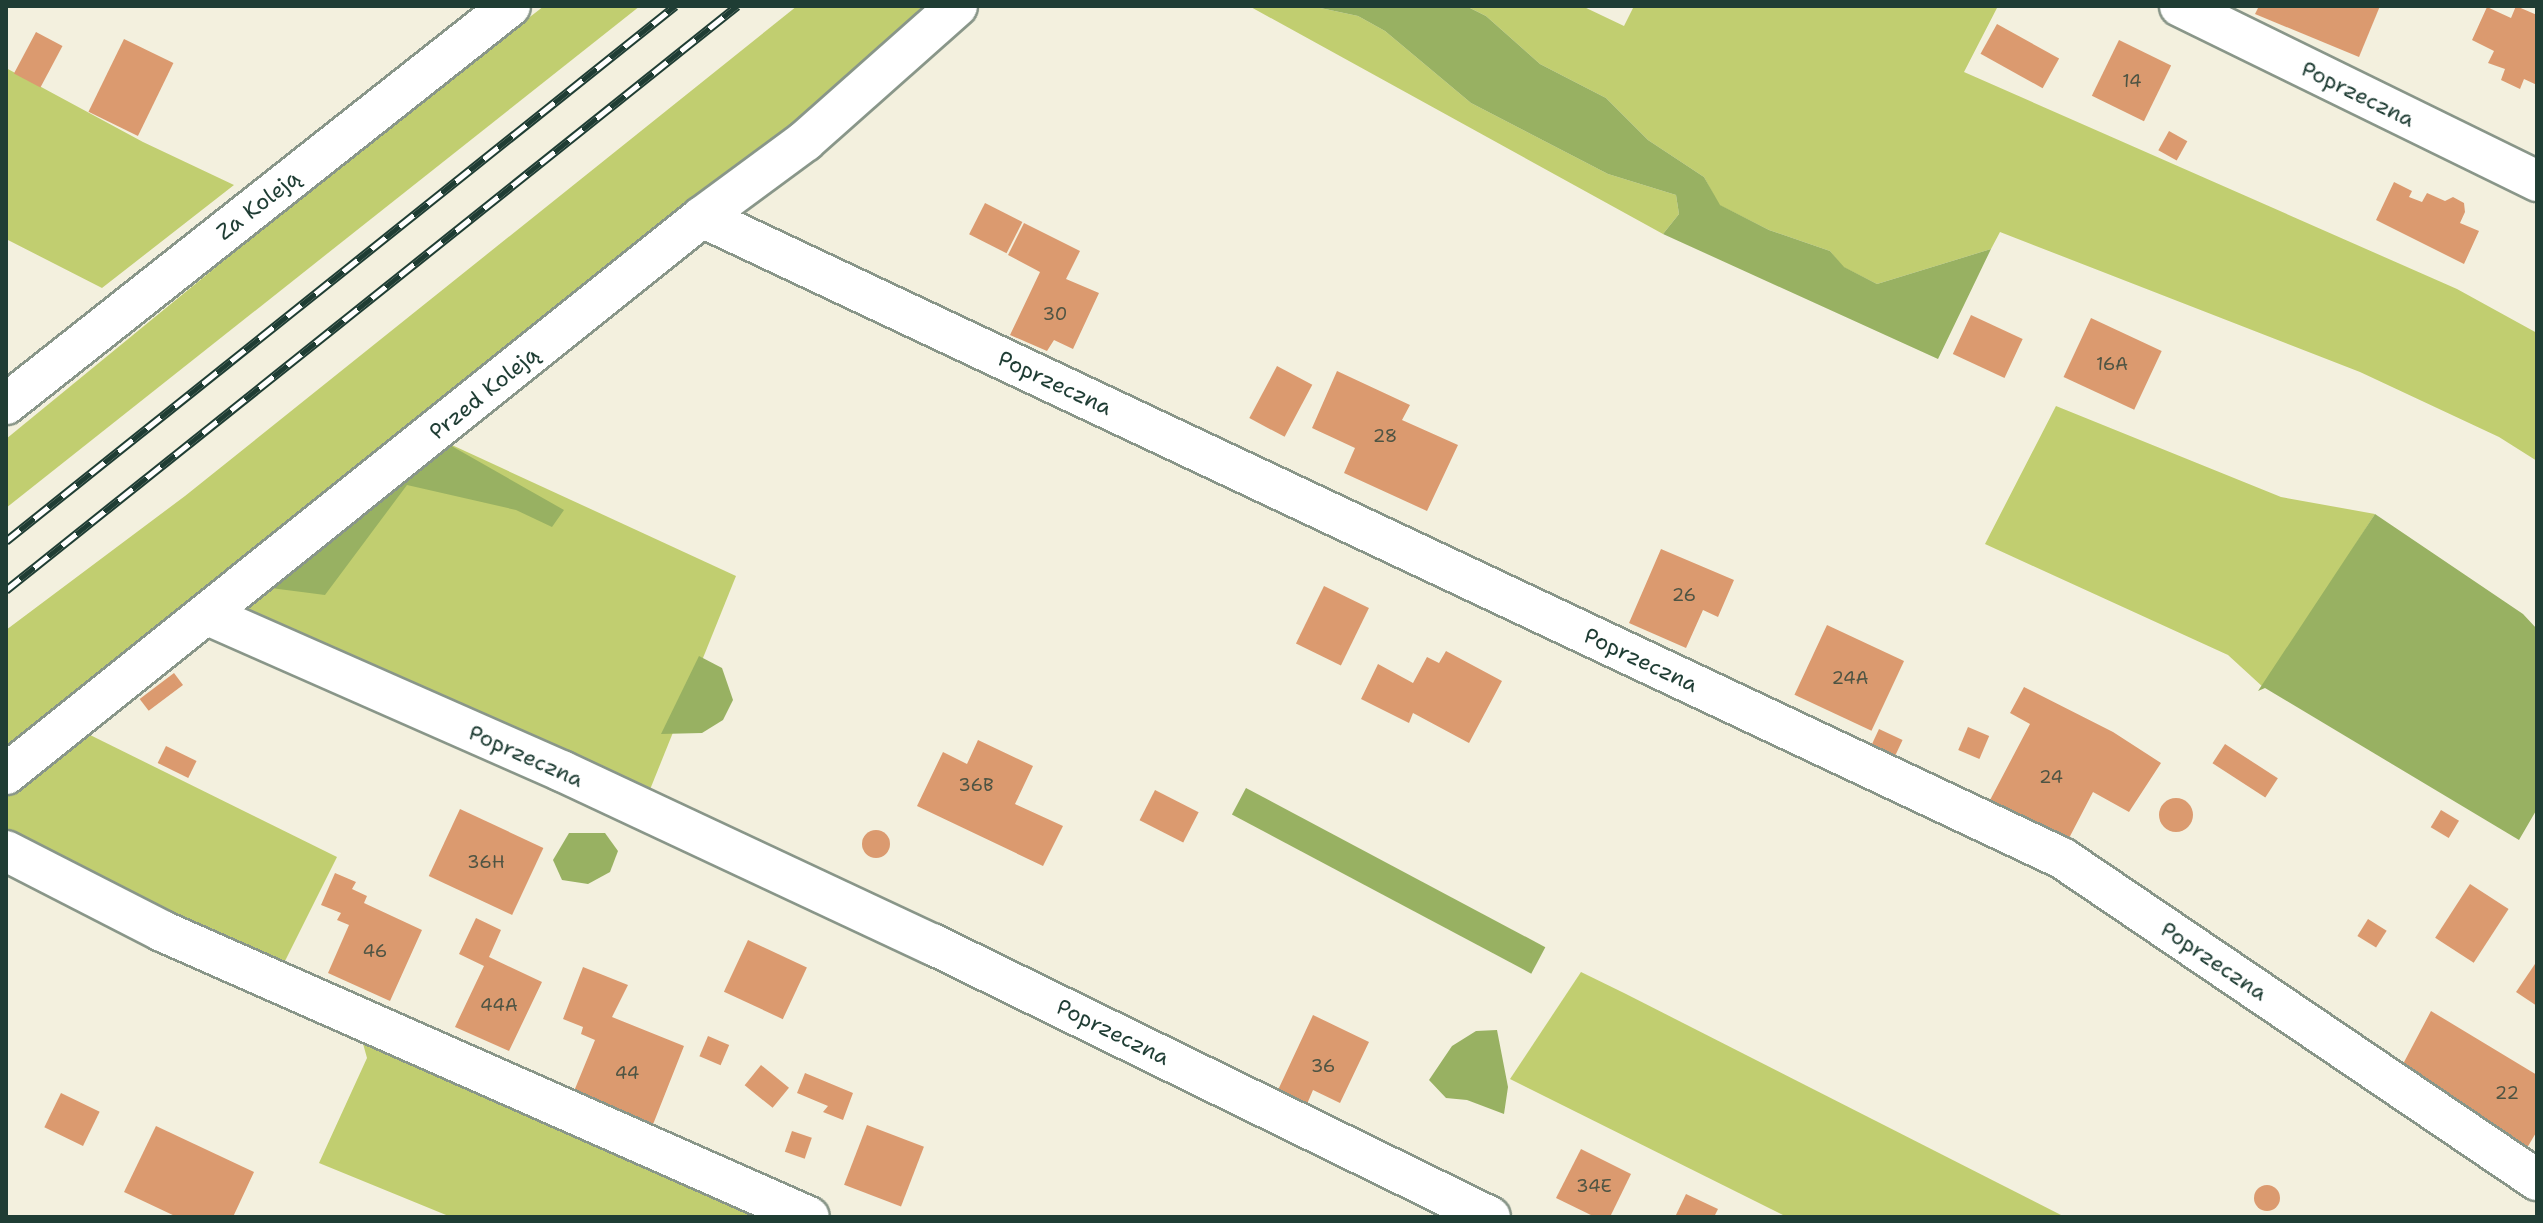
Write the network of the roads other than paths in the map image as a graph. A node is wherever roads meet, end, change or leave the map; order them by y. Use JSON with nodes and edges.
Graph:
{"nodes":[{"id":1,"x":510,"y":6,"type":"edge"},
{"id":2,"x":957,"y":6,"type":"edge"},
{"id":3,"x":2180,"y":6,"type":"edge"},
{"id":4,"x":2537,"y":181,"type":"edge"},
{"id":5,"x":702,"y":217,"type":"junction"},
{"id":6,"x":6,"y":404,"type":"edge"},
{"id":7,"x":208,"y":615,"type":"junction"},
{"id":8,"x":6,"y":774,"type":"edge"},
{"id":9,"x":6,"y":851,"type":"edge"},
{"id":10,"x":2537,"y":1180,"type":"edge"},
{"id":11,"x":809,"y":1217,"type":"edge"},
{"id":12,"x":1490,"y":1217,"type":"edge"}],
"edges":[{"from":1,"to":6,"type":"street","name":"Za Koleją"},
{"from":2,"to":5,"type":"street","name":"Przed Koleją"},
{"from":3,"to":4,"type":"street","name":"Poprzeczna"},
{"from":5,"to":7,"type":"street","name":"Przed Koleją"},
{"from":5,"to":10,"type":"street","name":"Poprzeczna"},
{"from":7,"to":8,"type":"street","name":"Przed Koleją"},
{"from":7,"to":12,"type":"street","name":"Poprzeczna"},
{"from":9,"to":11,"type":"street"}]}
